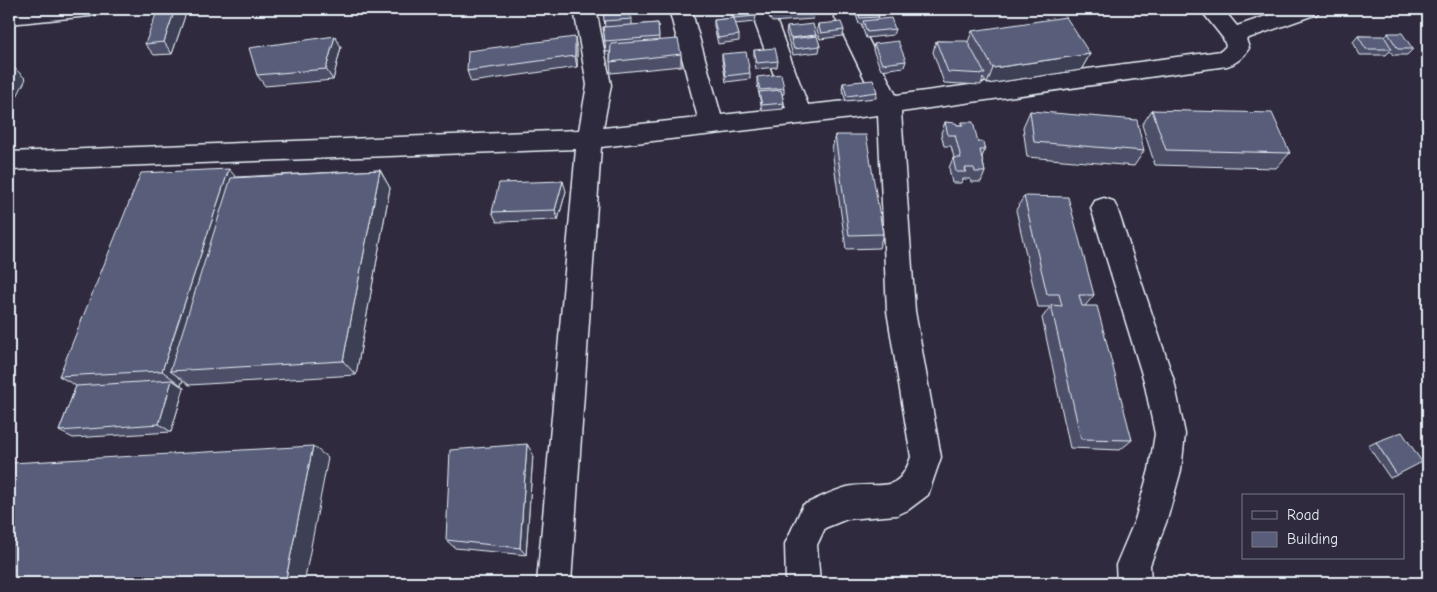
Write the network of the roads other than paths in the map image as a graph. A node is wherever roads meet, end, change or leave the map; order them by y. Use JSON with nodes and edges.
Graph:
{"nodes":[{"id":1,"x":90,"y":9,"type":"edge"},
{"id":2,"x":585,"y":9,"type":"edge"},
{"id":3,"x":680,"y":9,"type":"edge"},
{"id":4,"x":761,"y":9,"type":"edge"},
{"id":5,"x":842,"y":9,"type":"edge"},
{"id":6,"x":1211,"y":9,"type":"edge"},
{"id":7,"x":1309,"y":9,"type":"edge"},
{"id":8,"x":9,"y":17,"type":"edge"},
{"id":9,"x":1233,"y":34,"type":"junction"},
{"id":10,"x":889,"y":105,"type":"junction"},
{"id":11,"x":800,"y":115,"type":"junction"},
{"id":12,"x":712,"y":126,"type":"junction"},
{"id":13,"x":589,"y":139,"type":"junction"},
{"id":14,"x":9,"y":161,"type":"edge"},
{"id":15,"x":1104,"y":208,"type":"dead end"},
{"id":16,"x":554,"y":583,"type":"edge"},
{"id":17,"x":803,"y":583,"type":"edge"},
{"id":18,"x":1134,"y":583,"type":"edge"}],
"edges":[{"from":1,"to":8,"type":"street"},
{"from":2,"to":13,"type":"street"},
{"from":3,"to":12,"type":"street"},
{"from":4,"to":11,"type":"street"},
{"from":5,"to":10,"type":"street"},
{"from":6,"to":9,"type":"street"},
{"from":7,"to":9,"type":"street"},
{"from":9,"to":10,"type":"street"},
{"from":10,"to":11,"type":"street"},
{"from":10,"to":17,"type":"street"},
{"from":11,"to":12,"type":"street"},
{"from":12,"to":13,"type":"street"},
{"from":13,"to":14,"type":"street"},
{"from":13,"to":16,"type":"street"},
{"from":15,"to":18,"type":"street"}]}
